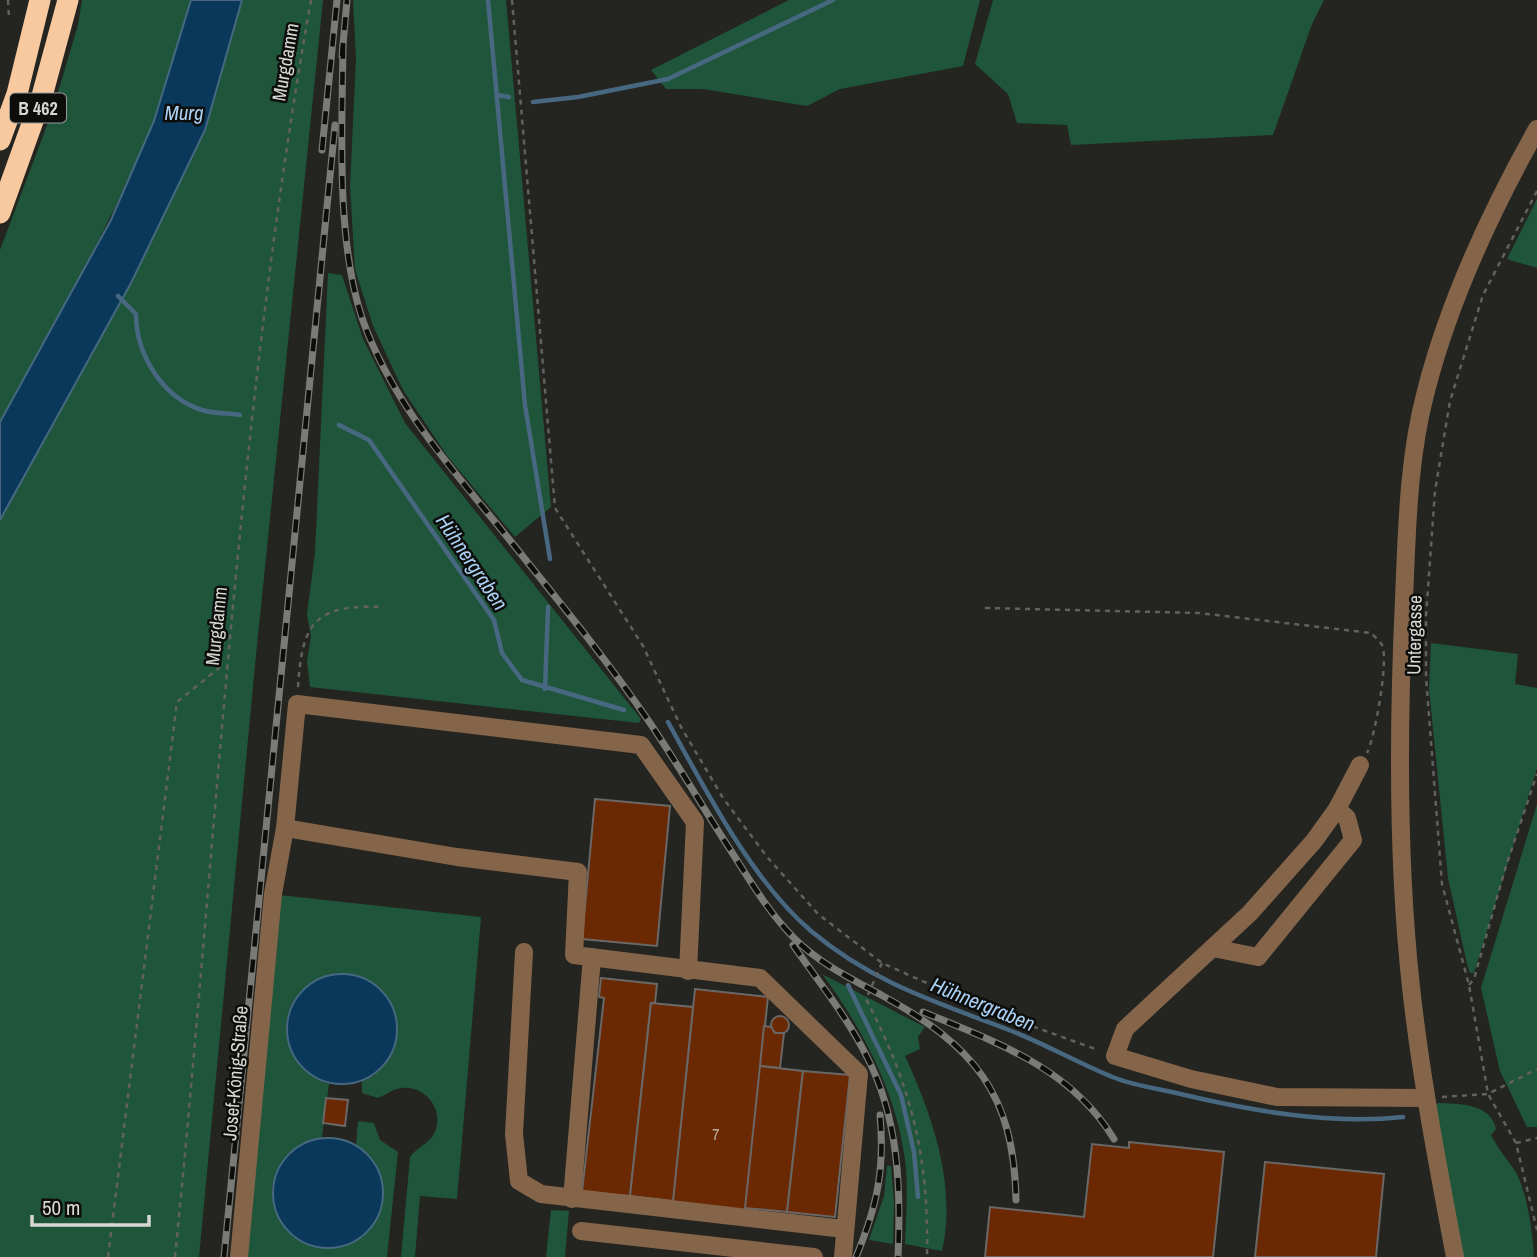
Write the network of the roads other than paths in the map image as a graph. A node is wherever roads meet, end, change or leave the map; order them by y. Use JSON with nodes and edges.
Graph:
{"nodes":[{"id":1,"x":40,"y":0,"type":"edge"},
{"id":2,"x":68,"y":0,"type":"edge"},
{"id":3,"x":1537,"y":130,"type":"edge"},
{"id":4,"x":0,"y":140,"type":"edge"},
{"id":5,"x":0,"y":213,"type":"edge"},
{"id":6,"x":1360,"y":765,"type":"road end"},
{"id":7,"x":1337,"y":809,"type":"junction"},
{"id":8,"x":285,"y":828,"type":"junction"},
{"id":9,"x":1213,"y":948,"type":"junction"},
{"id":10,"x":524,"y":952,"type":"dead end"},
{"id":11,"x":592,"y":957,"type":"junction"},
{"id":12,"x":688,"y":971,"type":"junction"},
{"id":13,"x":1425,"y":1098,"type":"junction"},
{"id":14,"x":572,"y":1199,"type":"junction"},
{"id":15,"x":844,"y":1229,"type":"junction"},
{"id":16,"x":581,"y":1231,"type":"dead end"},
{"id":17,"x":239,"y":1257,"type":"edge"},
{"id":18,"x":814,"y":1257,"type":"edge"},
{"id":19,"x":843,"y":1257,"type":"edge"},
{"id":20,"x":1455,"y":1257,"type":"edge"}],
"edges":[{"from":1,"to":4,"type":"highway","number":"B 462"},
{"from":2,"to":5,"type":"highway","number":"B 462"},
{"from":3,"to":13,"type":"street"},
{"from":6,"to":7,"type":"street"},
{"from":7,"to":9,"type":"street"},
{"from":7,"to":9,"type":"street"},
{"from":8,"to":11,"type":"street"},
{"from":8,"to":12,"type":"street","name":"Josef-König-Straße"},
{"from":8,"to":17,"type":"street","name":"Josef-König-Straße"},
{"from":9,"to":13,"type":"street"},
{"from":10,"to":14,"type":"street"},
{"from":11,"to":12,"type":"street"},
{"from":11,"to":14,"type":"street"},
{"from":12,"to":15,"type":"street"},
{"from":13,"to":20,"type":"street"},
{"from":14,"to":15,"type":"street"},
{"from":15,"to":19,"type":"street"},
{"from":16,"to":18,"type":"street"}]}
